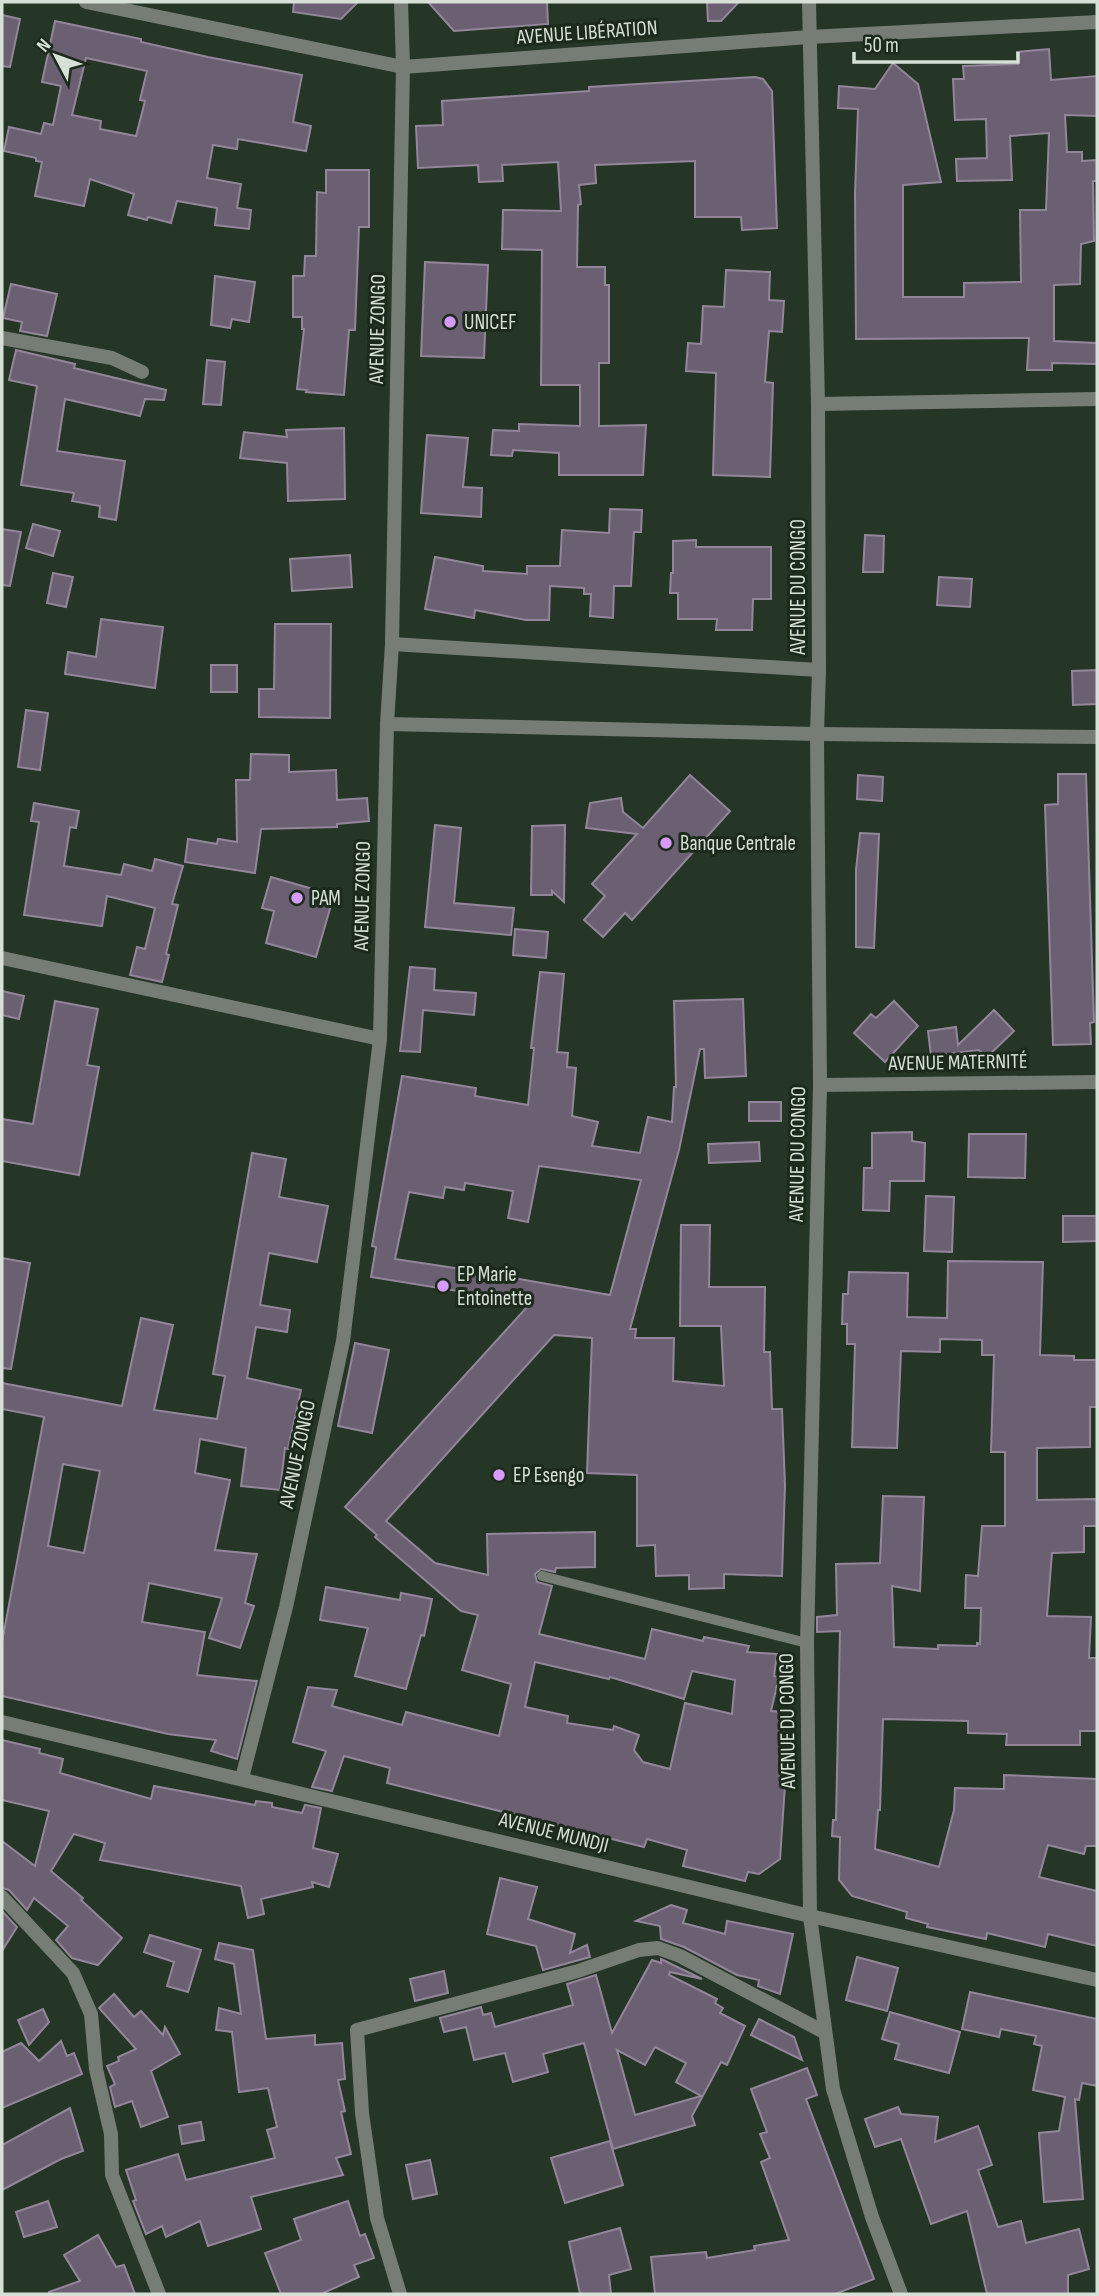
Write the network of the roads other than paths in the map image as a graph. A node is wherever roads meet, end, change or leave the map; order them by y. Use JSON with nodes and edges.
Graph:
{"nodes":[{"id":1,"x":86,"y":2,"type":"edge"},
{"id":2,"x":401,"y":2,"type":"edge"},
{"id":3,"x":809,"y":2,"type":"edge"},
{"id":4,"x":1097,"y":22,"type":"edge"},
{"id":5,"x":809,"y":37,"type":"junction"},
{"id":6,"x":403,"y":67,"type":"junction"},
{"id":7,"x":2,"y":338,"type":"edge"},
{"id":8,"x":142,"y":372,"type":"dead end"},
{"id":9,"x":1097,"y":399,"type":"edge"},
{"id":10,"x":818,"y":404,"type":"junction"},
{"id":11,"x":392,"y":644,"type":"junction"},
{"id":12,"x":819,"y":670,"type":"junction"},
{"id":13,"x":387,"y":724,"type":"junction"},
{"id":14,"x":817,"y":734,"type":"junction"},
{"id":15,"x":1097,"y":737,"type":"edge"},
{"id":16,"x":2,"y":958,"type":"edge"},
{"id":17,"x":380,"y":1039,"type":"junction"},
{"id":18,"x":1097,"y":1082,"type":"edge"},
{"id":19,"x":820,"y":1085,"type":"junction"},
{"id":20,"x":542,"y":1576,"type":"dead end"},
{"id":21,"x":807,"y":1643,"type":"junction"},
{"id":22,"x":2,"y":1722,"type":"edge"},
{"id":23,"x":242,"y":1778,"type":"junction"},
{"id":24,"x":2,"y":1897,"type":"edge"},
{"id":25,"x":810,"y":1916,"type":"junction"},
{"id":26,"x":1097,"y":1980,"type":"edge"},
{"id":27,"x":824,"y":2032,"type":"junction"},
{"id":28,"x":159,"y":2294,"type":"edge"},
{"id":29,"x":400,"y":2294,"type":"edge"},
{"id":30,"x":901,"y":2294,"type":"edge"}],
"edges":[{"from":1,"to":6,"type":"street","name":"AVENUE LIBÉRATION"},
{"from":2,"to":6,"type":"street","name":"AVENUE ZONGO"},
{"from":3,"to":5,"type":"street","name":"AVENUE DU CONGO"},
{"from":4,"to":5,"type":"street","name":"AVENUE LIBÉRATION"},
{"from":5,"to":6,"type":"street","name":"AVENUE LIBÉRATION"},
{"from":5,"to":10,"type":"street","name":"AVENUE DU CONGO"},
{"from":6,"to":11,"type":"street","name":"AVENUE ZONGO"},
{"from":7,"to":8,"type":"street"},
{"from":9,"to":10,"type":"street"},
{"from":10,"to":12,"type":"street","name":"AVENUE DU CONGO"},
{"from":11,"to":12,"type":"street"},
{"from":11,"to":13,"type":"street","name":"AVENUE ZONGO"},
{"from":12,"to":14,"type":"street","name":"AVENUE DU CONGO"},
{"from":13,"to":14,"type":"street"},
{"from":13,"to":17,"type":"street","name":"AVENUE ZONGO"},
{"from":14,"to":15,"type":"street"},
{"from":14,"to":19,"type":"street","name":"AVENUE DU CONGO"},
{"from":16,"to":17,"type":"street"},
{"from":17,"to":23,"type":"street","name":"AVENUE ZONGO"},
{"from":18,"to":19,"type":"street","name":"AVENUE MATERNITÉ"},
{"from":19,"to":21,"type":"street","name":"AVENUE DU CONGO"},
{"from":20,"to":21,"type":"lane"},
{"from":21,"to":25,"type":"street","name":"AVENUE DU CONGO"},
{"from":22,"to":23,"type":"street","name":"AVENUE MUNDJI"},
{"from":23,"to":25,"type":"street","name":"AVENUE MUNDJI"},
{"from":24,"to":28,"type":"street"},
{"from":25,"to":26,"type":"street","name":"AVENUE MUNDJI"},
{"from":25,"to":27,"type":"street","name":"AVENUE DU CONGO"},
{"from":27,"to":29,"type":"street"},
{"from":27,"to":30,"type":"street","name":"AVENUE DU CONGO"}]}
